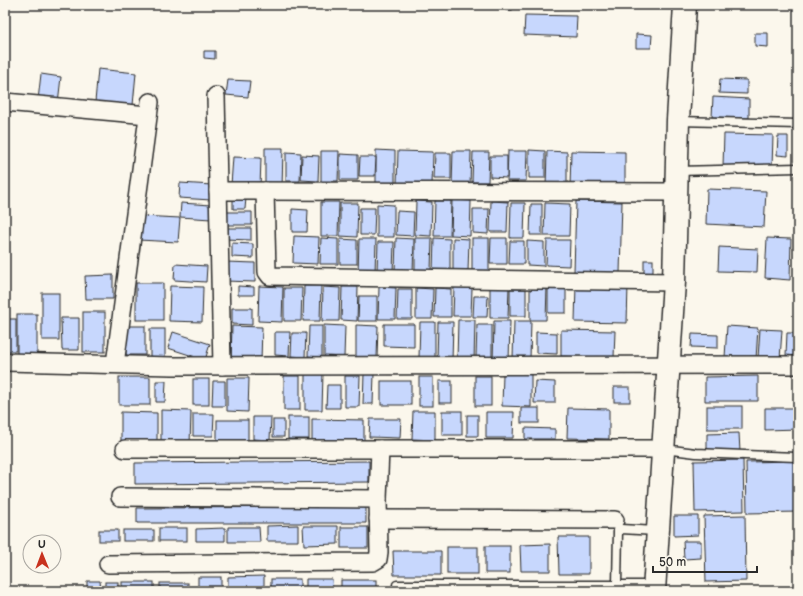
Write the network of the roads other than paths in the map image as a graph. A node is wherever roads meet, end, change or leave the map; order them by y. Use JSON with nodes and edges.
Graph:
{"nodes":[{"id":1,"x":685,"y":5,"type":"edge"},
{"id":2,"x":216,"y":96,"type":"dead end"},
{"id":3,"x":5,"y":102,"type":"edge"},
{"id":4,"x":678,"y":120,"type":"junction"},
{"id":5,"x":798,"y":124,"type":"edge"},
{"id":6,"x":798,"y":168,"type":"edge"},
{"id":7,"x":677,"y":171,"type":"junction"},
{"id":8,"x":218,"y":191,"type":"junction"},
{"id":9,"x":266,"y":191,"type":"junction"},
{"id":10,"x":675,"y":192,"type":"junction"},
{"id":11,"x":674,"y":282,"type":"junction"},
{"id":12,"x":5,"y":362,"type":"edge"},
{"id":13,"x":115,"y":364,"type":"junction"},
{"id":14,"x":669,"y":364,"type":"junction"},
{"id":15,"x":798,"y":365,"type":"edge"},
{"id":16,"x":222,"y":366,"type":"junction"},
{"id":17,"x":125,"y":449,"type":"dead end"},
{"id":18,"x":380,"y":449,"type":"junction"},
{"id":19,"x":664,"y":449,"type":"junction"},
{"id":20,"x":796,"y":457,"type":"dead end"},
{"id":21,"x":120,"y":498,"type":"dead end"},
{"id":22,"x":378,"y":498,"type":"junction"},
{"id":23,"x":378,"y":519,"type":"junction"},
{"id":24,"x":615,"y":520,"type":"dead end"},
{"id":25,"x":658,"y":531,"type":"junction"},
{"id":26,"x":108,"y":564,"type":"dead end"},
{"id":27,"x":397,"y":585,"type":"dead end"},
{"id":28,"x":617,"y":585,"type":"junction"},
{"id":29,"x":654,"y":588,"type":"edge"}],
"edges":[{"from":1,"to":4,"type":"street"},
{"from":2,"to":8,"type":"street"},
{"from":3,"to":13,"type":"street"},
{"from":4,"to":5,"type":"lane"},
{"from":4,"to":7,"type":"street"},
{"from":6,"to":7,"type":"lane"},
{"from":7,"to":10,"type":"street"},
{"from":8,"to":9,"type":"street"},
{"from":8,"to":16,"type":"street"},
{"from":9,"to":10,"type":"street"},
{"from":9,"to":11,"type":"street"},
{"from":10,"to":11,"type":"street"},
{"from":11,"to":14,"type":"street"},
{"from":12,"to":13,"type":"street"},
{"from":13,"to":16,"type":"street"},
{"from":14,"to":15,"type":"street"},
{"from":14,"to":16,"type":"street"},
{"from":14,"to":19,"type":"street"},
{"from":17,"to":18,"type":"street"},
{"from":18,"to":19,"type":"street"},
{"from":18,"to":22,"type":"street"},
{"from":19,"to":20,"type":"lane"},
{"from":19,"to":25,"type":"street"},
{"from":21,"to":22,"type":"street"},
{"from":22,"to":23,"type":"street"},
{"from":23,"to":24,"type":"street"},
{"from":23,"to":26,"type":"street"},
{"from":25,"to":28,"type":"lane"},
{"from":25,"to":29,"type":"street"},
{"from":27,"to":28,"type":"lane"},
{"from":28,"to":29,"type":"lane"}]}
